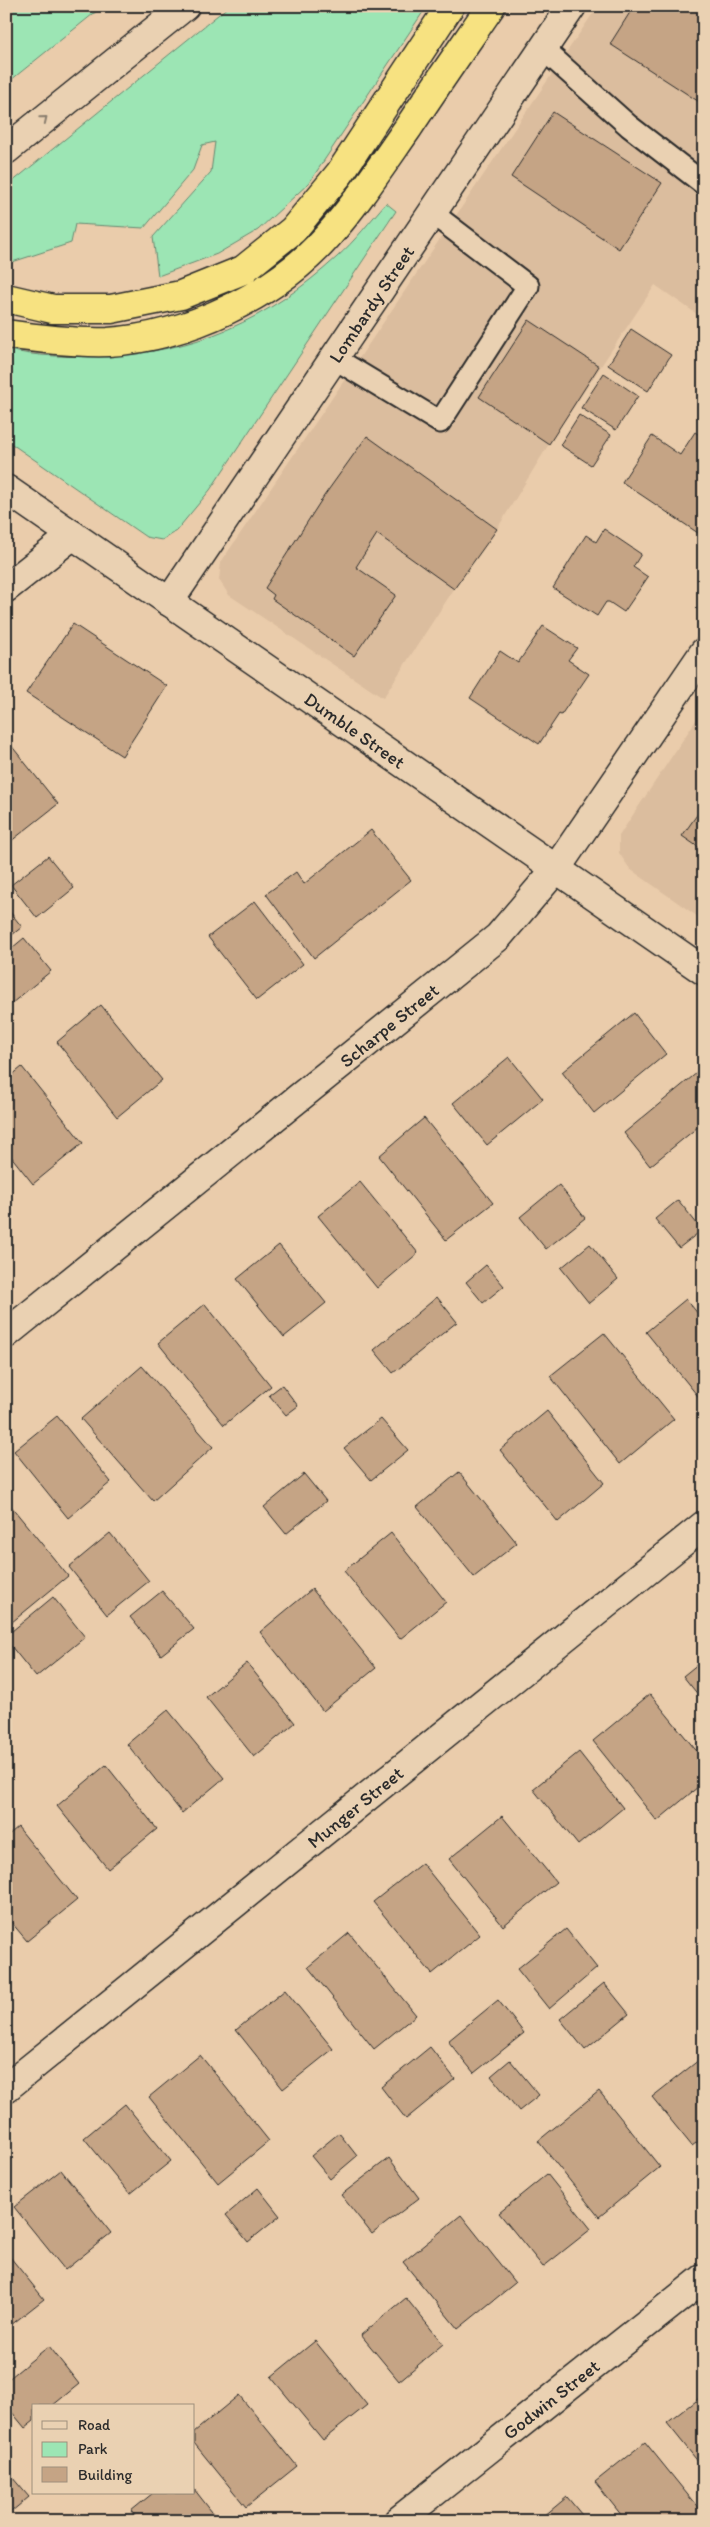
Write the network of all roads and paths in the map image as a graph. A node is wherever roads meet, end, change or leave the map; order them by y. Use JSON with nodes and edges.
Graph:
{"nodes":[{"id":1,"x":184,"y":6,"type":"edge"},
{"id":2,"x":450,"y":6,"type":"edge"},
{"id":3,"x":491,"y":6,"type":"edge"},
{"id":4,"x":572,"y":6,"type":"edge"},
{"id":5,"x":543,"y":49,"type":"junction"},
{"id":6,"x":6,"y":150,"type":"edge"},
{"id":7,"x":704,"y":184,"type":"edge"},
{"id":8,"x":432,"y":212,"type":"junction"},
{"id":9,"x":6,"y":298,"type":"edge"},
{"id":10,"x":6,"y":334,"type":"edge"},
{"id":11,"x":334,"y":358,"type":"junction"},
{"id":12,"x":6,"y":490,"type":"edge"},
{"id":13,"x":73,"y":535,"type":"junction"},
{"id":14,"x":6,"y":588,"type":"edge"},
{"id":15,"x":170,"y":602,"type":"junction"},
{"id":16,"x":704,"y":652,"type":"edge"},
{"id":17,"x":556,"y":869,"type":"junction"},
{"id":18,"x":704,"y":971,"type":"edge"},
{"id":19,"x":6,"y":1334,"type":"edge"},
{"id":20,"x":704,"y":1525,"type":"edge"},
{"id":21,"x":6,"y":2088,"type":"edge"},
{"id":22,"x":704,"y":2278,"type":"edge"},
{"id":23,"x":398,"y":2521,"type":"edge"}],
"edges":[{"from":6,"to":1,"type":"street","one_way":true},
{"from":2,"to":9,"type":"highway"},
{"from":3,"to":10,"type":"highway"},
{"from":4,"to":5,"type":"street","name":"Lombardy Street"},
{"from":5,"to":7,"type":"lane"},
{"from":5,"to":8,"type":"street","name":"Lombardy Street"},
{"from":8,"to":11,"type":"street","name":"Lombardy Street"},
{"from":8,"to":11,"type":"lane"},
{"from":11,"to":15,"type":"street","name":"Lombardy Street"},
{"from":12,"to":13,"type":"street","name":"Dumble Street"},
{"from":13,"to":14,"type":"street"},
{"from":13,"to":15,"type":"street","name":"Dumble Street"},
{"from":15,"to":17,"type":"street","name":"Dumble Street"},
{"from":16,"to":17,"type":"street","name":"Scharpe Street"},
{"from":17,"to":18,"type":"street","name":"Dumble Street"},
{"from":17,"to":19,"type":"street","name":"Scharpe Street"},
{"from":20,"to":21,"type":"street","name":"Munger Street"},
{"from":22,"to":23,"type":"street","name":"Godwin Street"}]}
